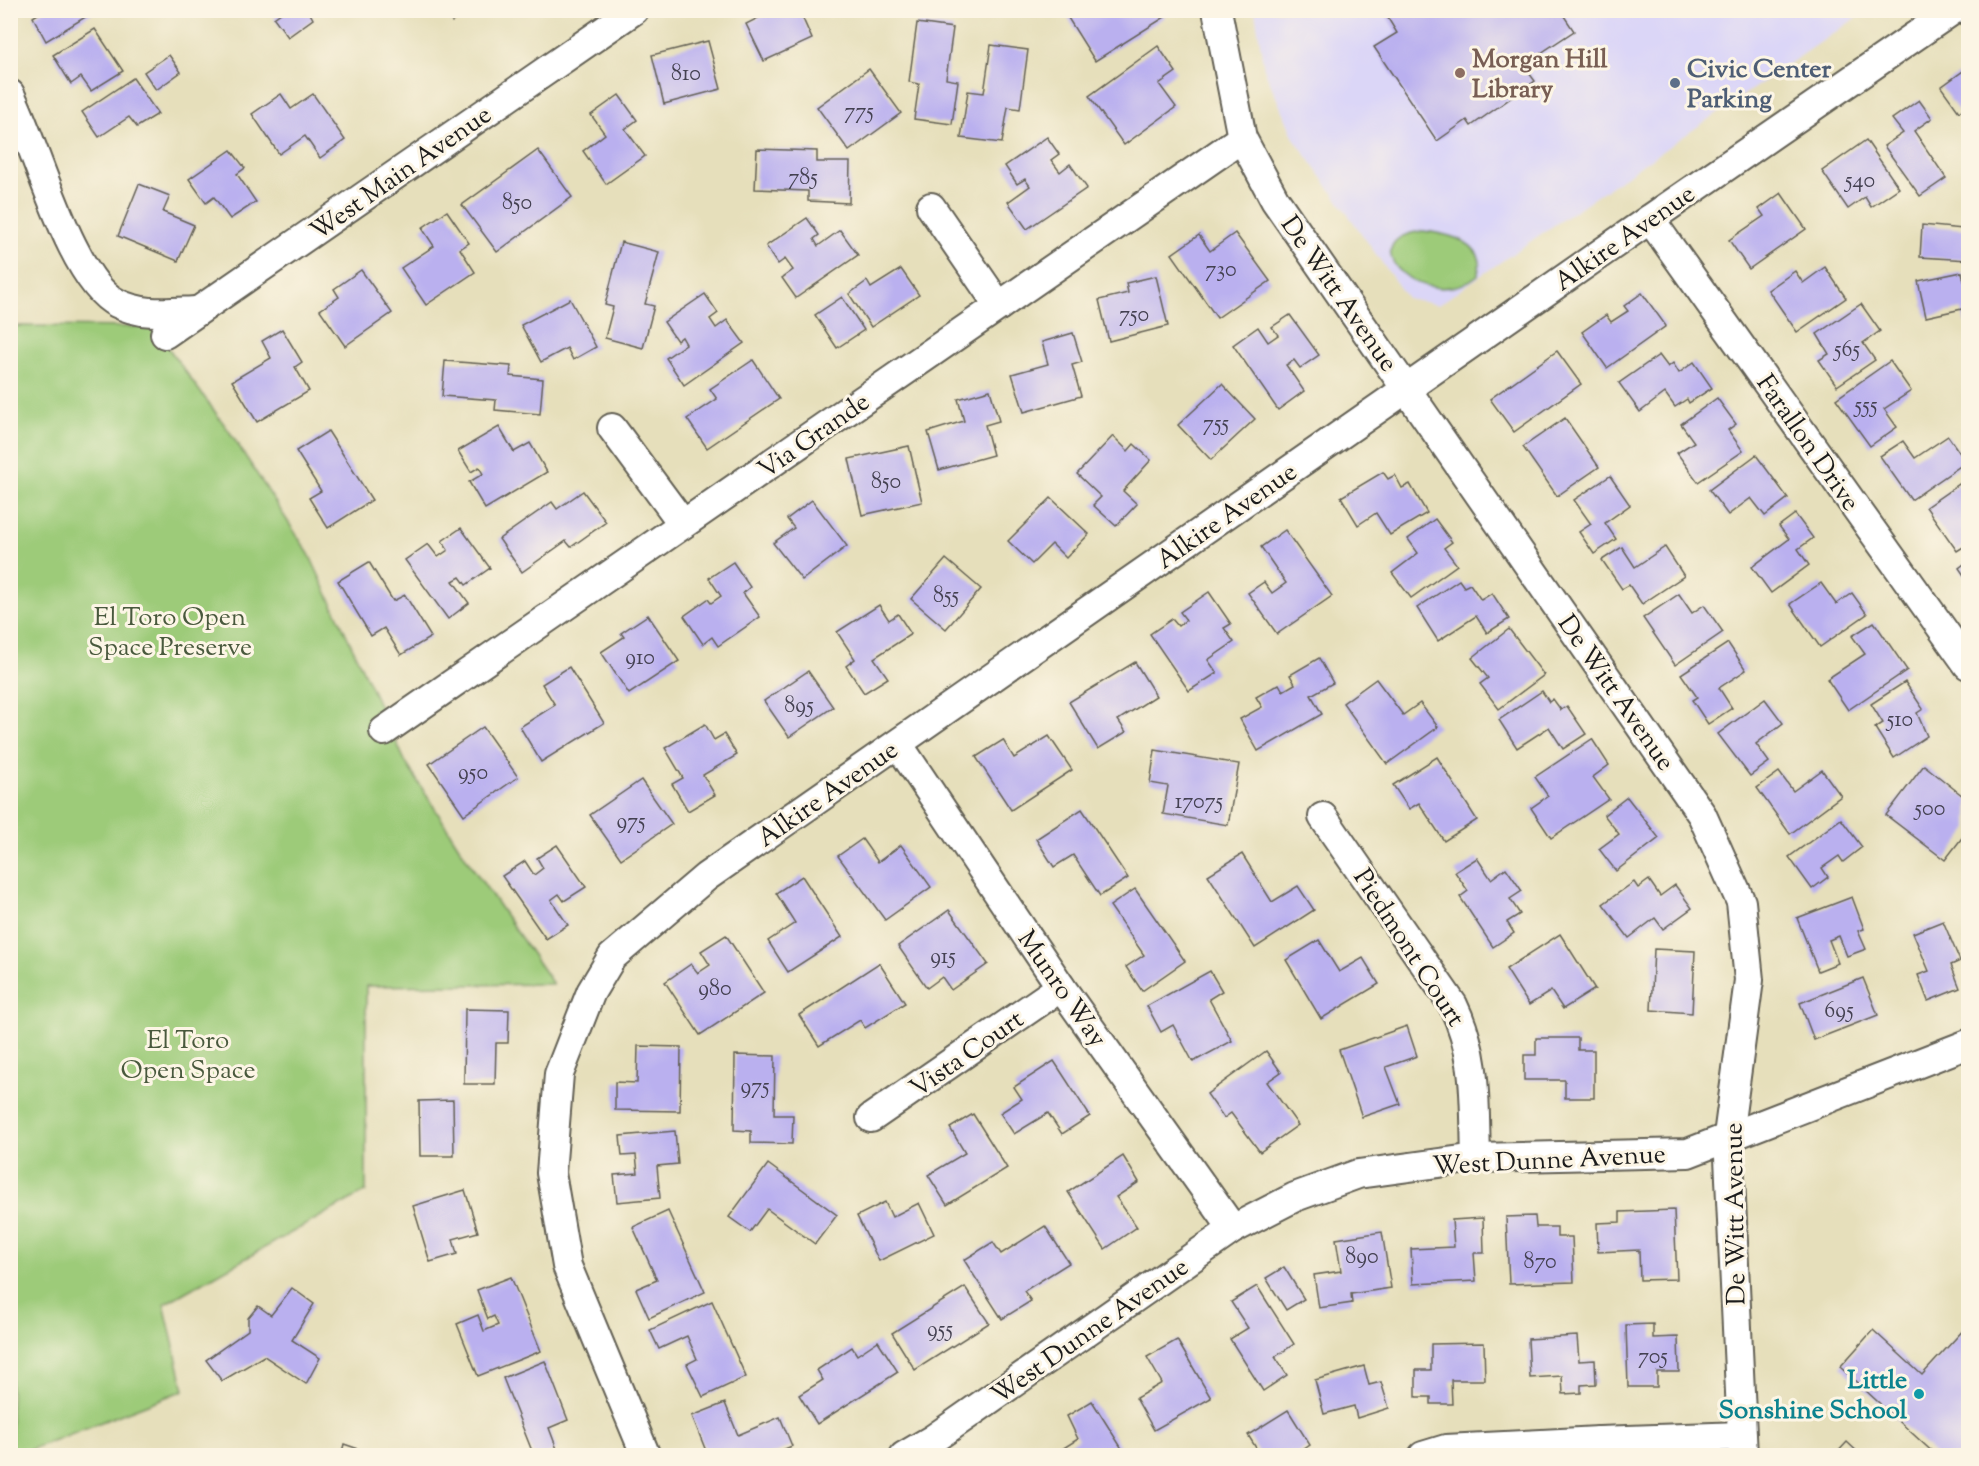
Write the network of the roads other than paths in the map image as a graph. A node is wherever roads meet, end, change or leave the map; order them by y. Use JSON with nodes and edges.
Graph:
{"nodes":[{"id":1,"x":634,"y":10,"type":"edge"},
{"id":2,"x":1216,"y":10,"type":"edge"},
{"id":3,"x":1953,"y":10,"type":"edge"},
{"id":4,"x":10,"y":94,"type":"edge"},
{"id":5,"x":1242,"y":138,"type":"junction"},
{"id":6,"x":931,"y":207,"type":"dead end"},
{"id":7,"x":1650,"y":219,"type":"junction"},
{"id":8,"x":999,"y":306,"type":"junction"},
{"id":9,"x":197,"y":311,"type":"junction"},
{"id":10,"x":165,"y":334,"type":"dead end"},
{"id":11,"x":1406,"y":389,"type":"junction"},
{"id":12,"x":612,"y":428,"type":"dead end"},
{"id":13,"x":683,"y":525,"type":"junction"},
{"id":14,"x":1968,"y":665,"type":"edge"},
{"id":15,"x":384,"y":731,"type":"dead end"},
{"id":16,"x":898,"y":744,"type":"junction"},
{"id":17,"x":1323,"y":817,"type":"dead end"},
{"id":18,"x":1061,"y":987,"type":"junction"},
{"id":19,"x":1968,"y":1044,"type":"edge"},
{"id":20,"x":871,"y":1118,"type":"dead end"},
{"id":21,"x":1728,"y":1136,"type":"junction"},
{"id":22,"x":1476,"y":1158,"type":"junction"},
{"id":23,"x":1233,"y":1229,"type":"junction"},
{"id":24,"x":1743,"y":1446,"type":"edge"},
{"id":25,"x":1600,"y":1448,"type":"edge"},
{"id":26,"x":646,"y":1455,"type":"edge"},
{"id":27,"x":904,"y":1455,"type":"edge"},
{"id":28,"x":1423,"y":1455,"type":"edge"}],
"edges":[{"from":1,"to":9,"type":"street","name":"West Main Avenue"},
{"from":2,"to":5,"type":"street","name":"De Witt Avenue"},
{"from":3,"to":7,"type":"street","name":"Alkire Avenue"},
{"from":4,"to":9,"type":"street"},
{"from":5,"to":8,"type":"street","name":"Via Grande"},
{"from":5,"to":11,"type":"street","name":"De Witt Avenue"},
{"from":6,"to":8,"type":"street"},
{"from":7,"to":11,"type":"street","name":"Alkire Avenue"},
{"from":7,"to":14,"type":"street","name":"Farallon Drive"},
{"from":8,"to":13,"type":"street","name":"Via Grande"},
{"from":9,"to":10,"type":"street","name":"West Main Avenue"},
{"from":11,"to":16,"type":"street","name":"Alkire Avenue"},
{"from":11,"to":21,"type":"street","name":"De Witt Avenue"},
{"from":12,"to":13,"type":"street"},
{"from":13,"to":15,"type":"street","name":"Via Grande"},
{"from":16,"to":18,"type":"street","name":"Munro Way"},
{"from":16,"to":26,"type":"street","name":"Alkire Avenue"},
{"from":17,"to":22,"type":"street","name":"Piedmont Court"},
{"from":18,"to":20,"type":"street","name":"Vista Court"},
{"from":18,"to":23,"type":"street","name":"Munro Way"},
{"from":19,"to":21,"type":"street","name":"West Dunne Avenue"},
{"from":21,"to":22,"type":"street","name":"West Dunne Avenue"},
{"from":21,"to":24,"type":"street","name":"De Witt Avenue"},
{"from":22,"to":23,"type":"street","name":"West Dunne Avenue"},
{"from":23,"to":27,"type":"street","name":"West Dunne Avenue"},
{"from":24,"to":25,"type":"street"},
{"from":25,"to":28,"type":"street"}]}
